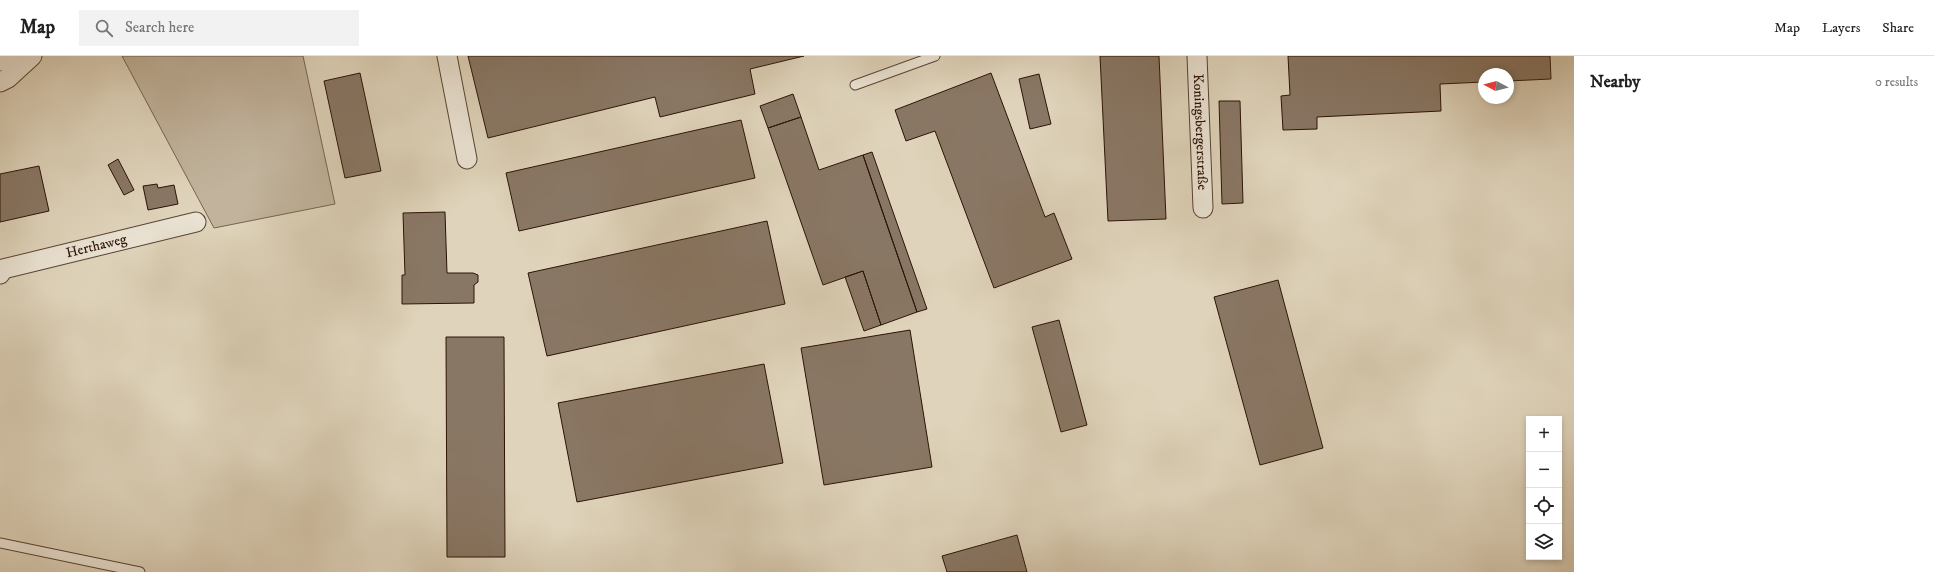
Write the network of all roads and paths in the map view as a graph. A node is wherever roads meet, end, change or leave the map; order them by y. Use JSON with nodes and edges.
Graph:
{"nodes":[{"id":1,"x":20,"y":56,"type":"edge"},
{"id":2,"x":32,"y":56,"type":"edge"},
{"id":3,"x":447,"y":56,"type":"edge"},
{"id":4,"x":935,"y":56,"type":"edge"},
{"id":5,"x":1197,"y":56,"type":"edge"},
{"id":6,"x":0,"y":62,"type":"edge"},
{"id":7,"x":0,"y":82,"type":"edge"},
{"id":8,"x":855,"y":85,"type":"dead end"},
{"id":9,"x":467,"y":159,"type":"dead end"},
{"id":10,"x":1203,"y":208,"type":"dead end"},
{"id":11,"x":196,"y":222,"type":"dead end"},
{"id":12,"x":0,"y":274,"type":"edge"},
{"id":13,"x":0,"y":543,"type":"edge"},
{"id":14,"x":140,"y":572,"type":"edge"}],
"edges":[{"from":1,"to":6,"type":"street"},
{"from":2,"to":7,"type":"street"},
{"from":3,"to":9,"type":"street"},
{"from":4,"to":8,"type":"lane"},
{"from":5,"to":10,"type":"street","name":"Koningsbergerstraße"},
{"from":11,"to":12,"type":"street","name":"Herthaweg"},
{"from":13,"to":14,"type":"lane"}]}
